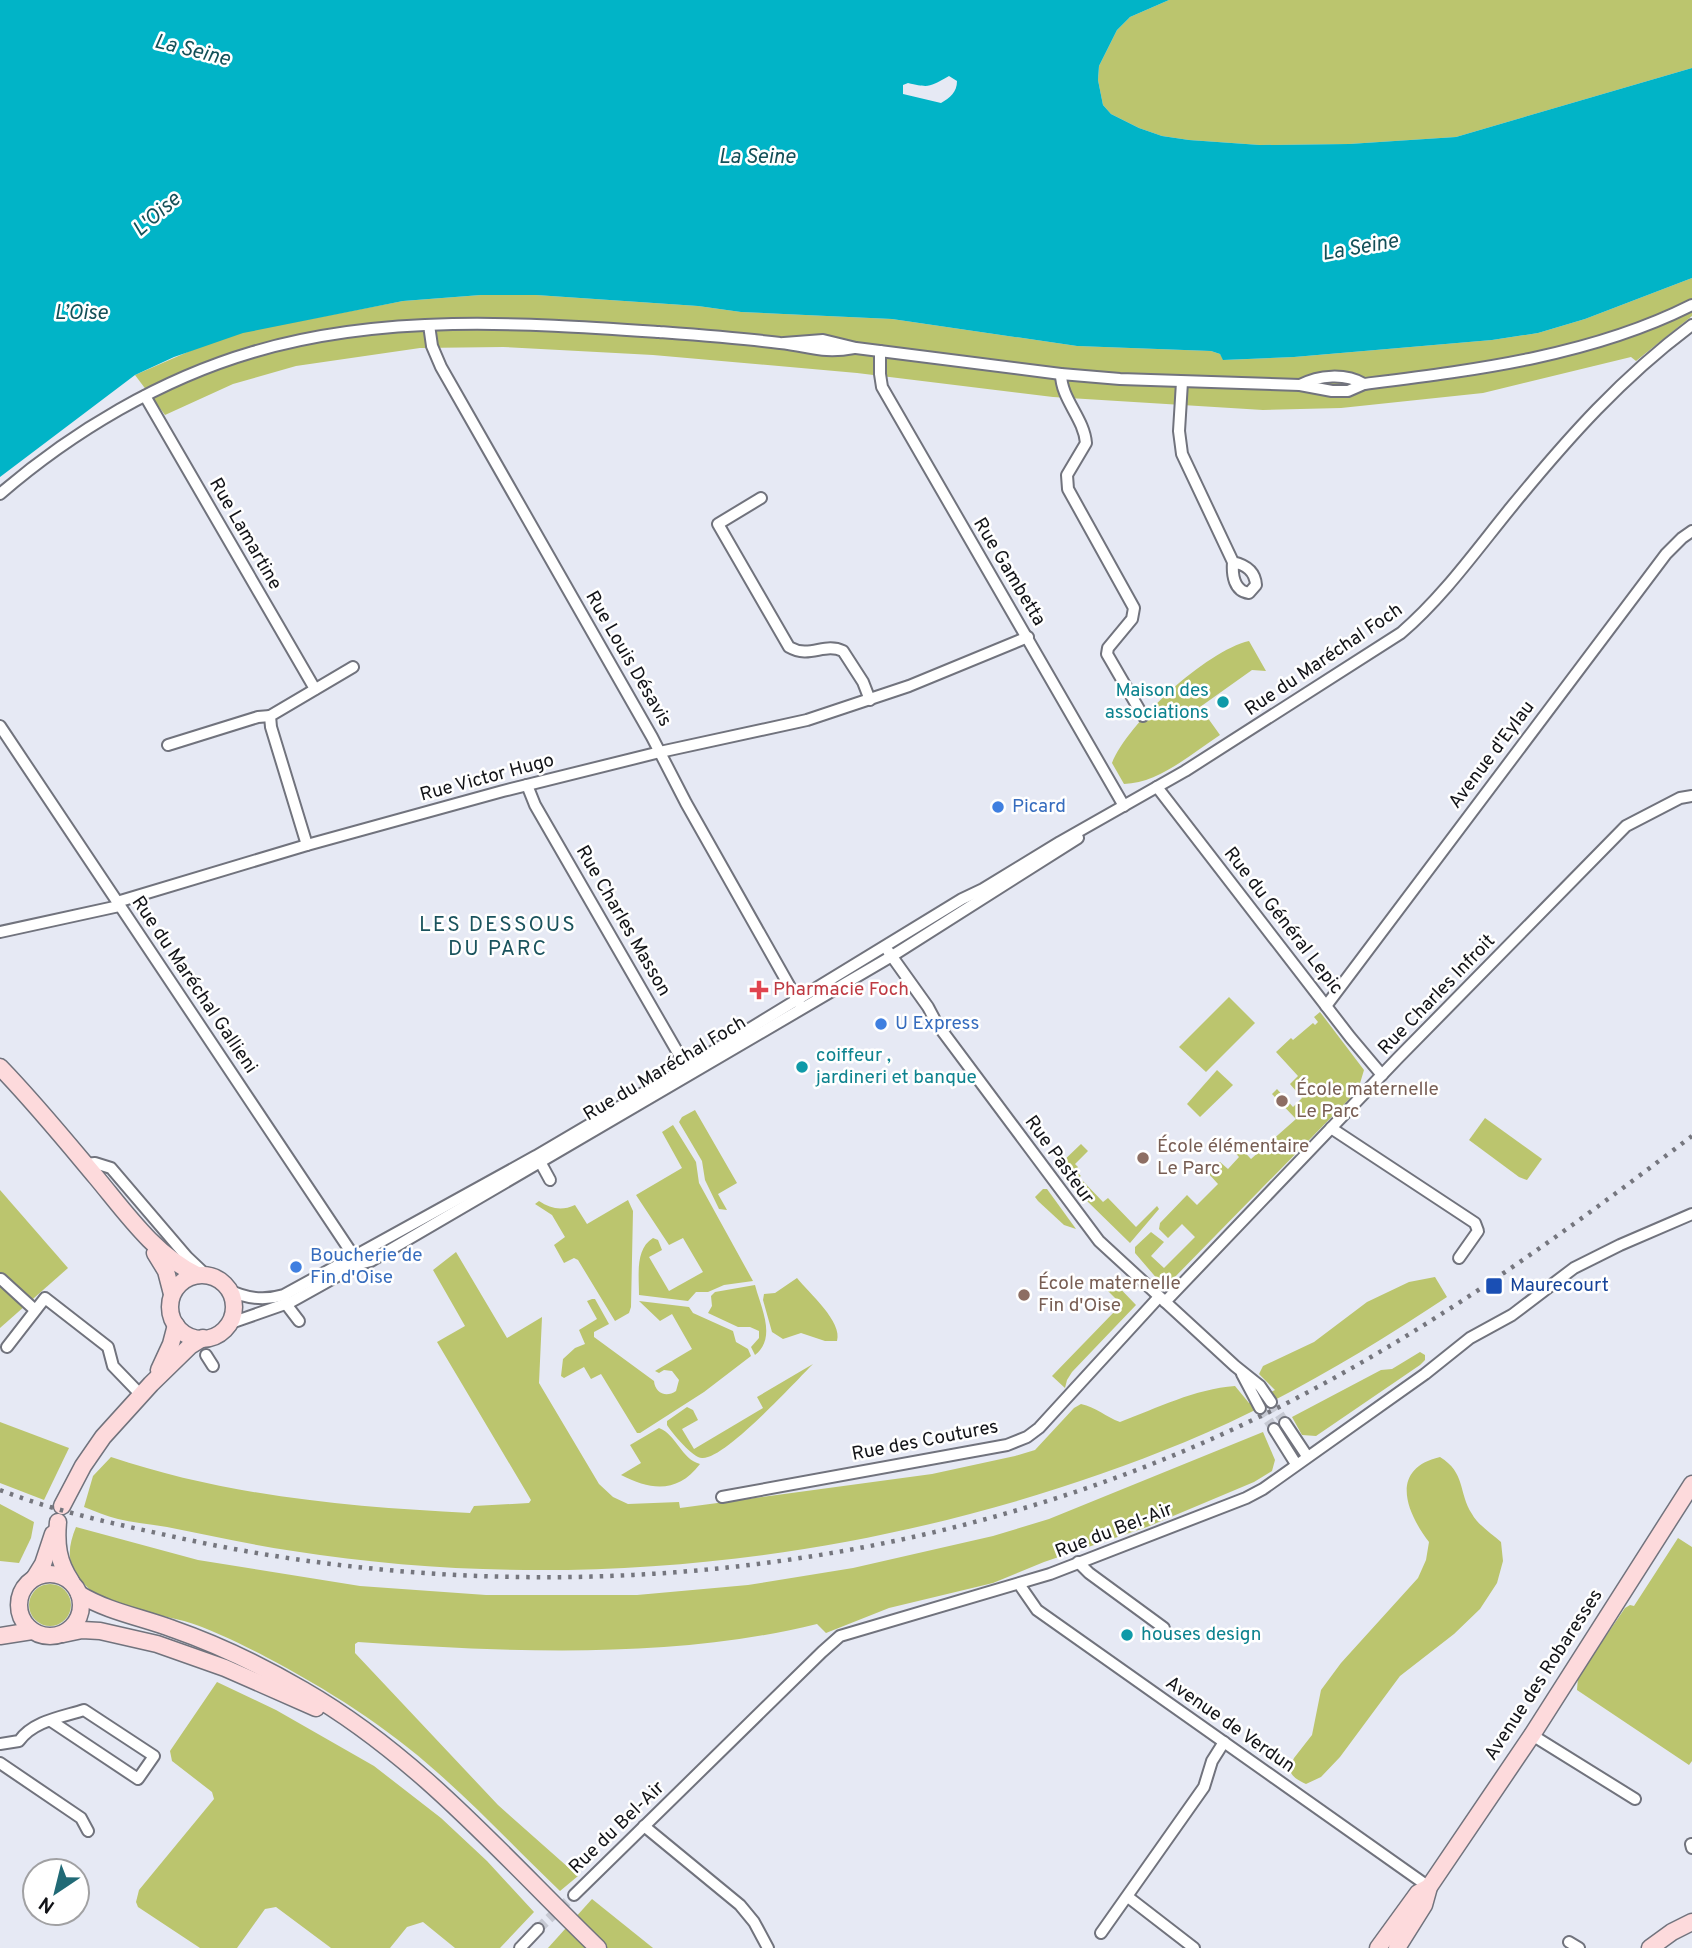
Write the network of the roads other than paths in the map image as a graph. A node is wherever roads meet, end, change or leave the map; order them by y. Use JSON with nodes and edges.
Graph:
{"nodes":[{"id":1,"x":1692,"y":305,"type":"edge"},
{"id":2,"x":429,"y":325,"type":"junction"},
{"id":3,"x":1692,"y":325,"type":"edge"},
{"id":4,"x":1692,"y":334,"type":"edge"},
{"id":5,"x":880,"y":351,"type":"junction"},
{"id":6,"x":1640,"y":367,"type":"junction"},
{"id":7,"x":1060,"y":374,"type":"junction"},
{"id":8,"x":1182,"y":382,"type":"junction"},
{"id":9,"x":145,"y":396,"type":"junction"},
{"id":10,"x":0,"y":494,"type":"edge"},
{"id":11,"x":761,"y":498,"type":"dead end"},
{"id":12,"x":1692,"y":531,"type":"edge"},
{"id":13,"x":1233,"y":562,"type":"dead end"},
{"id":14,"x":1028,"y":637,"type":"junction"},
{"id":15,"x":353,"y":667,"type":"dead end"},
{"id":16,"x":315,"y":689,"type":"junction"},
{"id":17,"x":870,"y":700,"type":"junction"},
{"id":18,"x":270,"y":716,"type":"junction"},
{"id":19,"x":1143,"y":716,"type":"dead end"},
{"id":20,"x":0,"y":726,"type":"edge"},
{"id":21,"x":168,"y":745,"type":"dead end"},
{"id":22,"x":660,"y":752,"type":"junction"},
{"id":23,"x":527,"y":785,"type":"junction"},
{"id":24,"x":1157,"y":787,"type":"junction"},
{"id":25,"x":1692,"y":796,"type":"edge"},
{"id":26,"x":1124,"y":806,"type":"junction"},
{"id":27,"x":307,"y":845,"type":"junction"},
{"id":28,"x":118,"y":904,"type":"junction"},
{"id":29,"x":0,"y":932,"type":"edge"},
{"id":30,"x":889,"y":951,"type":"junction"},
{"id":31,"x":800,"y":1004,"type":"junction"},
{"id":32,"x":1326,"y":1006,"type":"junction"},
{"id":33,"x":0,"y":1057,"type":"edge"},
{"id":34,"x":0,"y":1067,"type":"edge"},
{"id":35,"x":689,"y":1070,"type":"junction"},
{"id":36,"x":1382,"y":1075,"type":"junction"},
{"id":37,"x":26,"y":1094,"type":"junction"},
{"id":38,"x":1331,"y":1128,"type":"junction"},
{"id":39,"x":539,"y":1159,"type":"junction"},
{"id":40,"x":85,"y":1164,"type":"junction"},
{"id":41,"x":550,"y":1180,"type":"dead end"},
{"id":42,"x":1692,"y":1214,"type":"edge"},
{"id":43,"x":145,"y":1236,"type":"junction"},
{"id":44,"x":1459,"y":1258,"type":"dead end"},
{"id":45,"x":356,"y":1259,"type":"junction"},
{"id":46,"x":201,"y":1275,"type":"junction"},
{"id":47,"x":1,"y":1279,"type":"edge"},
{"id":48,"x":229,"y":1290,"type":"junction"},
{"id":49,"x":172,"y":1294,"type":"junction"},
{"id":50,"x":1162,"y":1299,"type":"junction"},
{"id":51,"x":286,"y":1304,"type":"junction"},
{"id":52,"x":35,"y":1310,"type":"junction"},
{"id":53,"x":299,"y":1321,"type":"dead end"},
{"id":54,"x":228,"y":1324,"type":"junction"},
{"id":55,"x":176,"y":1325,"type":"junction"},
{"id":56,"x":8,"y":1347,"type":"dead end"},
{"id":57,"x":205,"y":1347,"type":"junction"},
{"id":58,"x":213,"y":1366,"type":"dead end"},
{"id":59,"x":1236,"y":1366,"type":"junction"},
{"id":60,"x":146,"y":1390,"type":"junction"},
{"id":61,"x":1271,"y":1402,"type":"tunnel mouth"},
{"id":62,"x":1260,"y":1408,"type":"tunnel mouth"},
{"id":63,"x":1285,"y":1423,"type":"tunnel mouth"},
{"id":64,"x":1274,"y":1429,"type":"tunnel mouth"},
{"id":65,"x":1307,"y":1456,"type":"junction"},
{"id":66,"x":1296,"y":1464,"type":"junction"},
{"id":67,"x":1692,"y":1484,"type":"edge"},
{"id":68,"x":722,"y":1497,"type":"dead end"},
{"id":69,"x":62,"y":1506,"type":"dead end"},
{"id":70,"x":1078,"y":1562,"type":"junction"},
{"id":71,"x":35,"y":1577,"type":"junction"},
{"id":72,"x":1019,"y":1584,"type":"junction"},
{"id":73,"x":76,"y":1588,"type":"junction"},
{"id":74,"x":18,"y":1602,"type":"junction"},
{"id":75,"x":0,"y":1628,"type":"edge"},
{"id":76,"x":1164,"y":1628,"type":"dead end"},
{"id":77,"x":32,"y":1631,"type":"junction"},
{"id":78,"x":63,"y":1634,"type":"junction"},
{"id":79,"x":0,"y":1636,"type":"edge"},
{"id":80,"x":51,"y":1721,"type":"junction"},
{"id":81,"x":1532,"y":1735,"type":"junction"},
{"id":82,"x":1224,"y":1742,"type":"junction"},
{"id":83,"x":0,"y":1744,"type":"edge"},
{"id":84,"x":385,"y":1747,"type":"junction"},
{"id":85,"x":0,"y":1763,"type":"edge"},
{"id":86,"x":1635,"y":1799,"type":"dead end"},
{"id":87,"x":644,"y":1826,"type":"junction"},
{"id":88,"x":88,"y":1831,"type":"dead end"},
{"id":89,"x":1429,"y":1887,"type":"junction"},
{"id":90,"x":574,"y":1895,"type":"tunnel mouth"},
{"id":91,"x":1128,"y":1897,"type":"junction"},
{"id":92,"x":1692,"y":1922,"type":"edge"},
{"id":93,"x":538,"y":1929,"type":"tunnel mouth"},
{"id":94,"x":1101,"y":1933,"type":"dead end"},
{"id":95,"x":1380,"y":1947,"type":"edge"},
{"id":96,"x":520,"y":1948,"type":"edge"},
{"id":97,"x":598,"y":1948,"type":"edge"},
{"id":98,"x":768,"y":1948,"type":"edge"},
{"id":99,"x":1194,"y":1948,"type":"edge"},
{"id":100,"x":1397,"y":1948,"type":"edge"},
{"id":101,"x":1650,"y":1948,"type":"edge"}],
"edges":[{"from":1,"to":8,"type":"street"},
{"from":2,"to":5,"type":"street"},
{"from":2,"to":9,"type":"street"},
{"from":2,"to":22,"type":"street","name":"Rue Louis Désavis"},
{"from":3,"to":6,"type":"street","name":"Rue du Maréchal Foch"},
{"from":4,"to":6,"type":"street","name":"Rue du Maréchal Foch"},
{"from":5,"to":7,"type":"street"},
{"from":5,"to":14,"type":"street","name":"Rue Gambetta"},
{"from":6,"to":24,"type":"street","name":"Rue du Maréchal Foch"},
{"from":7,"to":8,"type":"street"},
{"from":7,"to":19,"type":"street"},
{"from":8,"to":13,"type":"street"},
{"from":9,"to":10,"type":"street"},
{"from":9,"to":16,"type":"street","name":"Rue Lamartine"},
{"from":11,"to":17,"type":"street"},
{"from":12,"to":32,"type":"street","name":"Avenue d'Eylau"},
{"from":14,"to":17,"type":"street","name":"Rue Victor Hugo"},
{"from":14,"to":26,"type":"street","name":"Rue Gambetta"},
{"from":15,"to":16,"type":"street"},
{"from":16,"to":18,"type":"street"},
{"from":17,"to":22,"type":"street","name":"Rue Victor Hugo"},
{"from":18,"to":21,"type":"street"},
{"from":18,"to":27,"type":"street"},
{"from":20,"to":28,"type":"street","name":"Rue du Maréchal Gallieni"},
{"from":22,"to":23,"type":"street","name":"Rue Victor Hugo"},
{"from":22,"to":31,"type":"street","name":"Rue Louis Désavis"},
{"from":23,"to":27,"type":"street","name":"Rue Victor Hugo"},
{"from":23,"to":35,"type":"street","name":"Rue Charles Masson"},
{"from":24,"to":26,"type":"street","name":"Rue du Maréchal Foch"},
{"from":24,"to":32,"type":"street","name":"Rue du Général Lepic"},
{"from":25,"to":36,"type":"street","name":"Rue Charles Infroit"},
{"from":26,"to":30,"type":"street","name":"Rue du Maréchal Foch"},
{"from":27,"to":28,"type":"street","name":"Rue Victor Hugo"},
{"from":28,"to":29,"type":"street","name":"Rue Victor Hugo"},
{"from":28,"to":45,"type":"street","name":"Rue du Maréchal Gallieni"},
{"from":30,"to":31,"type":"street","name":"Rue du Maréchal Foch"},
{"from":30,"to":50,"type":"street","name":"Rue Pasteur"},
{"from":31,"to":35,"type":"street","name":"Rue du Maréchal Foch"},
{"from":32,"to":36,"type":"street","name":"Rue du Général Lepic"},
{"from":33,"to":37,"type":"main road"},
{"from":34,"to":37,"type":"main road"},
{"from":35,"to":39,"type":"street","name":"Rue du Maréchal Foch"},
{"from":36,"to":38,"type":"street","name":"Rue Charles Infroit"},
{"from":37,"to":40,"type":"main road"},
{"from":38,"to":44,"type":"street"},
{"from":38,"to":50,"type":"street","name":"Rue Charles Infroit"},
{"from":39,"to":41,"type":"street"},
{"from":39,"to":45,"type":"street","name":"Rue du Maréchal Foch"},
{"from":40,"to":43,"type":"main road"},
{"from":40,"to":46,"type":"street"},
{"from":42,"to":65,"type":"street","name":"Rue du Bel-Air"},
{"from":43,"to":46,"type":"main road"},
{"from":43,"to":49,"type":"main road"},
{"from":45,"to":48,"type":"street","name":"Rue du Maréchal Foch"},
{"from":45,"to":51,"type":"street","name":"Rue du Maréchal Foch"},
{"from":46,"to":48,"type":"main road"},
{"from":46,"to":49,"type":"main road"},
{"from":47,"to":52,"type":"street"},
{"from":48,"to":54,"type":"main road"},
{"from":49,"to":55,"type":"main road"},
{"from":50,"to":59,"type":"street","name":"Rue Pasteur"},
{"from":50,"to":68,"type":"street","name":"Rue des Coutures"},
{"from":51,"to":53,"type":"street"},
{"from":51,"to":54,"type":"street","name":"Rue du Maréchal Foch"},
{"from":52,"to":56,"type":"street"},
{"from":52,"to":60,"type":"street"},
{"from":54,"to":57,"type":"main road"},
{"from":55,"to":57,"type":"main road"},
{"from":55,"to":60,"type":"main road"},
{"from":57,"to":58,"type":"street"},
{"from":57,"to":60,"type":"main road"},
{"from":59,"to":61,"type":"street","name":"Rue Pasteur"},
{"from":59,"to":62,"type":"street","name":"Rue Pasteur"},
{"from":60,"to":69,"type":"main road"},
{"from":63,"to":65,"type":"street"},
{"from":64,"to":66,"type":"street"},
{"from":65,"to":66,"type":"street","name":"Rue du Bel-Air"},
{"from":66,"to":70,"type":"street","name":"Rue du Bel-Air"},
{"from":67,"to":81,"type":"main road","name":"Avenue des Robaresses"},
{"from":70,"to":72,"type":"street","name":"Rue du Bel-Air"},
{"from":70,"to":76,"type":"street"},
{"from":71,"to":73,"type":"main road"},
{"from":71,"to":73,"type":"main road"},
{"from":71,"to":74,"type":"main road"},
{"from":72,"to":82,"type":"street","name":"Avenue de Verdun"},
{"from":72,"to":87,"type":"street","name":"Rue du Bel-Air"},
{"from":73,"to":78,"type":"main road"},
{"from":73,"to":84,"type":"main road"},
{"from":74,"to":75,"type":"main road"},
{"from":74,"to":77,"type":"main road"},
{"from":77,"to":78,"type":"main road"},
{"from":77,"to":79,"type":"main road"},
{"from":78,"to":84,"type":"main road"},
{"from":80,"to":80,"type":"street"},
{"from":80,"to":83,"type":"street"},
{"from":81,"to":86,"type":"street"},
{"from":81,"to":89,"type":"main road","name":"Avenue des Robaresses"},
{"from":82,"to":89,"type":"street","name":"Avenue de Verdun"},
{"from":82,"to":91,"type":"street"},
{"from":84,"to":97,"type":"main road"},
{"from":85,"to":88,"type":"street"},
{"from":87,"to":90,"type":"street","name":"Rue du Bel-Air"},
{"from":87,"to":98,"type":"street"},
{"from":89,"to":95,"type":"main road","name":"Avenue des Robaresses"},
{"from":89,"to":100,"type":"main road","name":"Avenue des Robaresses"},
{"from":91,"to":94,"type":"street"},
{"from":91,"to":99,"type":"street"},
{"from":92,"to":101,"type":"main road"},
{"from":93,"to":96,"type":"street"}]}
